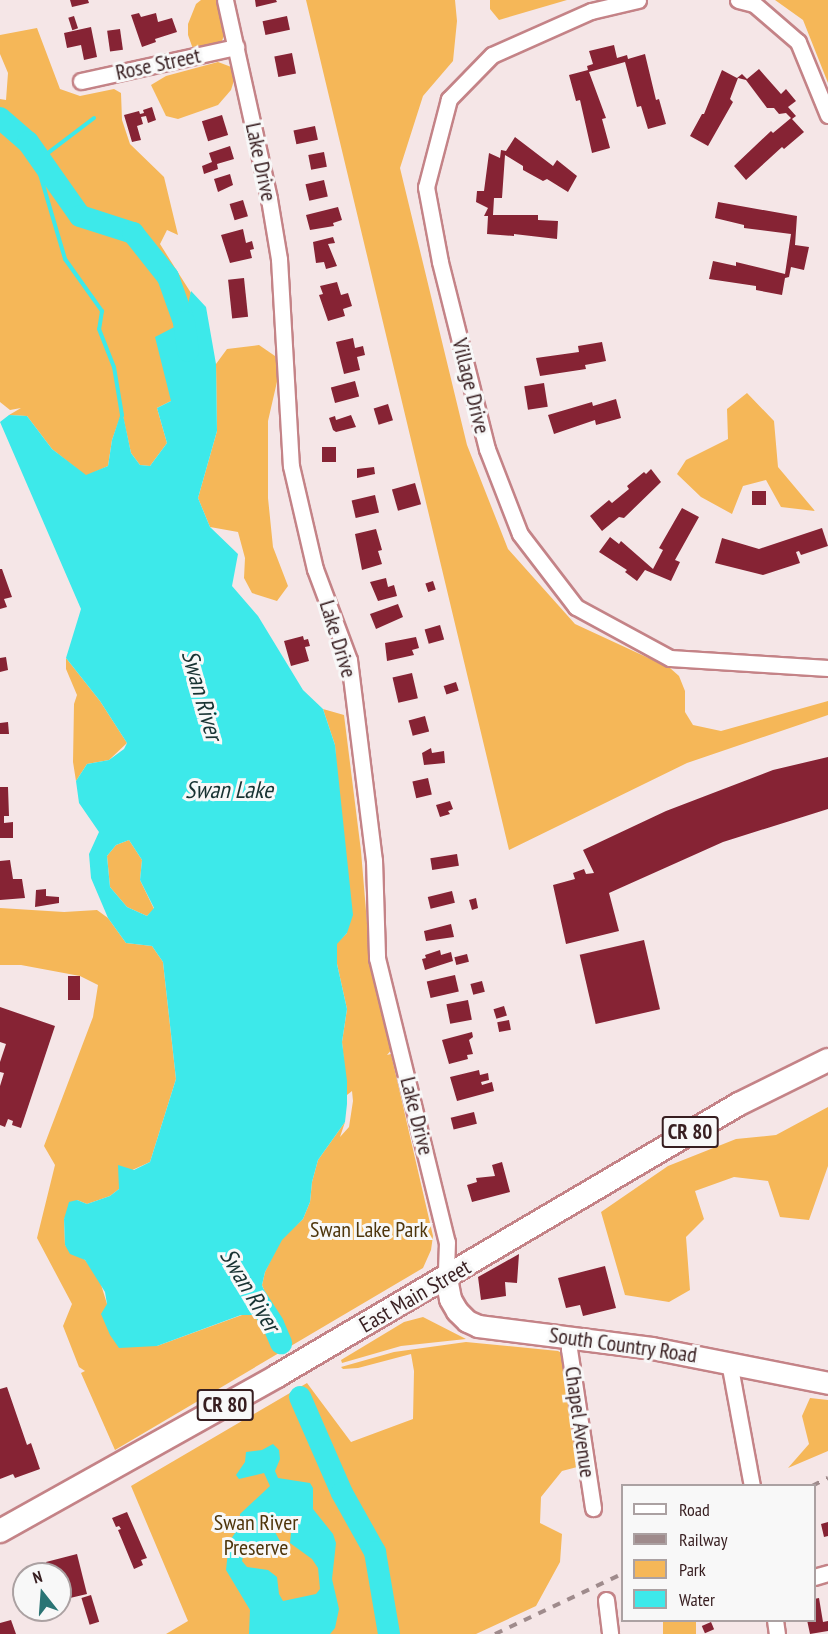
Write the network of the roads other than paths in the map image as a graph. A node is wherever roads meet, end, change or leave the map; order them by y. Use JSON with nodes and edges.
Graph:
{"nodes":[{"id":1,"x":225,"y":0,"type":"edge"},
{"id":2,"x":638,"y":0,"type":"edge"},
{"id":3,"x":738,"y":0,"type":"edge"},
{"id":4,"x":236,"y":47,"type":"junction"},
{"id":5,"x":81,"y":81,"type":"dead end"},
{"id":6,"x":828,"y":115,"type":"edge"},
{"id":7,"x":828,"y":668,"type":"edge"},
{"id":8,"x":828,"y":1060,"type":"edge"},
{"id":9,"x":446,"y":1278,"type":"junction"},
{"id":10,"x":570,"y":1336,"type":"junction"},
{"id":11,"x":729,"y":1362,"type":"junction"},
{"id":12,"x":828,"y":1383,"type":"edge"},
{"id":13,"x":752,"y":1484,"type":"edge"},
{"id":14,"x":592,"y":1508,"type":"dead end"},
{"id":15,"x":0,"y":1530,"type":"edge"},
{"id":16,"x":606,"y":1600,"type":"dead end"},
{"id":17,"x":610,"y":1634,"type":"edge"}],
"edges":[{"from":1,"to":4,"type":"street","name":"Lake Drive"},
{"from":2,"to":7,"type":"street","name":"Village Drive"},
{"from":3,"to":6,"type":"street"},
{"from":4,"to":5,"type":"street","name":"Rose Street"},
{"from":4,"to":9,"type":"street","name":"Lake Drive"},
{"from":8,"to":9,"type":"main road","name":"East Main Street","number":"CR 80"},
{"from":9,"to":10,"type":"main road","name":"South Country Road"},
{"from":9,"to":15,"type":"main road","name":"East Main Street","number":"CR 80"},
{"from":10,"to":11,"type":"main road","name":"South Country Road"},
{"from":10,"to":14,"type":"street","name":"Chapel Avenue"},
{"from":11,"to":12,"type":"main road","name":"South Country Road"},
{"from":11,"to":13,"type":"street"},
{"from":16,"to":17,"type":"street"}]}
